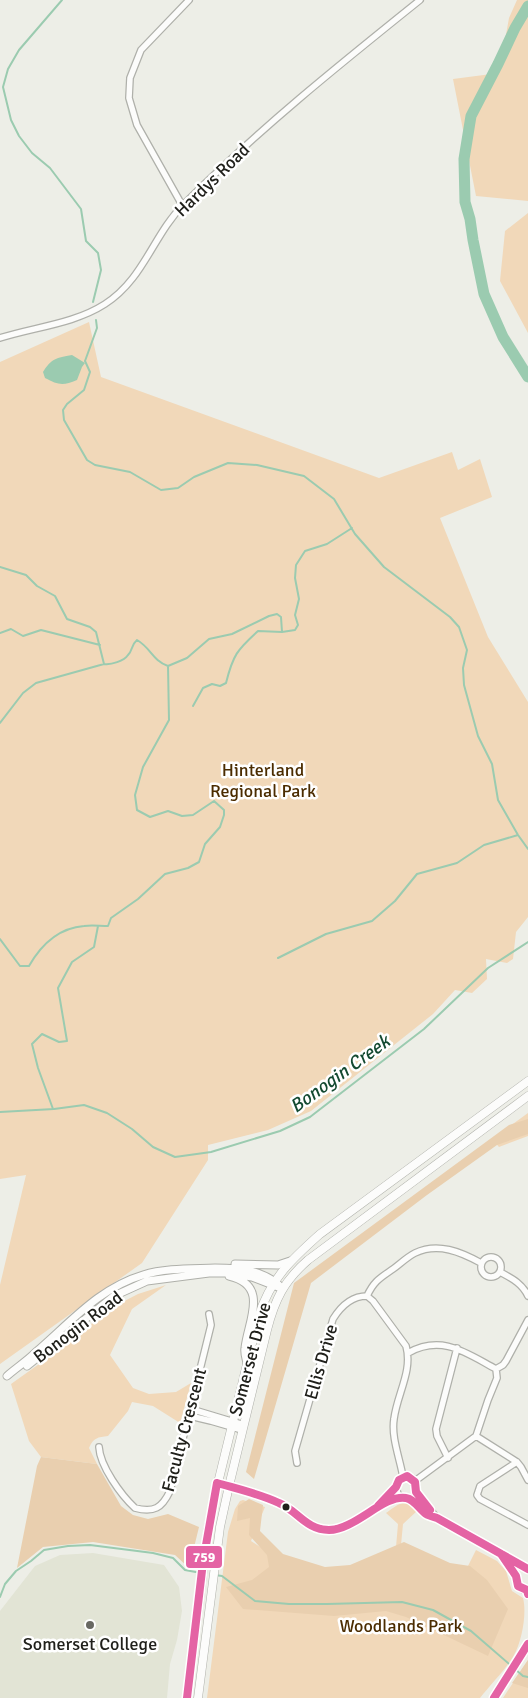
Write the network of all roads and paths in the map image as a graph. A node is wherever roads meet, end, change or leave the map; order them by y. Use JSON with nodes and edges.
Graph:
{"nodes":[{"id":1,"x":189,"y":0,"type":"edge"},
{"id":2,"x":420,"y":0,"type":"edge"},
{"id":3,"x":182,"y":205,"type":"junction"},
{"id":4,"x":0,"y":338,"type":"edge"},
{"id":5,"x":528,"y":1081,"type":"edge"},
{"id":6,"x":528,"y":1096,"type":"edge"},
{"id":7,"x":492,"y":1108,"type":"junction"},
{"id":8,"x":499,"y":1118,"type":"junction"},
{"id":9,"x":290,"y":1261,"type":"junction"},
{"id":10,"x":481,"y":1263,"type":"junction"},
{"id":11,"x":201,"y":1271,"type":"junction"},
{"id":12,"x":500,"y":1272,"type":"junction"},
{"id":13,"x":273,"y":1283,"type":"junction"},
{"id":14,"x":282,"y":1288,"type":"junction"},
{"id":15,"x":114,"y":1296,"type":"junction"},
{"id":16,"x":367,"y":1296,"type":"junction"},
{"id":17,"x":528,"y":1296,"type":"edge"},
{"id":18,"x":209,"y":1314,"type":"dead end"},
{"id":19,"x":528,"y":1320,"type":"edge"},
{"id":20,"x":69,"y":1321,"type":"junction"},
{"id":21,"x":457,"y":1348,"type":"junction"},
{"id":22,"x":408,"y":1354,"type":"junction"},
{"id":23,"x":247,"y":1363,"type":"junction"},
{"id":24,"x":496,"y":1369,"type":"junction"},
{"id":25,"x":3,"y":1378,"type":"edge"},
{"id":26,"x":191,"y":1409,"type":"junction"},
{"id":27,"x":190,"y":1416,"type":"junction"},
{"id":28,"x":232,"y":1424,"type":"junction"},
{"id":29,"x":243,"y":1427,"type":"junction"},
{"id":30,"x":476,"y":1436,"type":"junction"},
{"id":31,"x":99,"y":1447,"type":"dead end"},
{"id":32,"x":448,"y":1458,"type":"junction"},
{"id":33,"x":517,"y":1462,"type":"junction"},
{"id":34,"x":296,"y":1463,"type":"dead end"},
{"id":35,"x":403,"y":1477,"type":"junction"},
{"id":36,"x":528,"y":1480,"type":"edge"},
{"id":37,"x":415,"y":1481,"type":"junction"},
{"id":38,"x":217,"y":1483,"type":"junction"},
{"id":39,"x":229,"y":1486,"type":"junction"},
{"id":40,"x":396,"y":1487,"type":"junction"},
{"id":41,"x":416,"y":1492,"type":"junction"},
{"id":42,"x":401,"y":1497,"type":"junction"},
{"id":43,"x":409,"y":1498,"type":"junction"},
{"id":44,"x":377,"y":1507,"type":"junction"},
{"id":45,"x":437,"y":1518,"type":"junction"},
{"id":46,"x":528,"y":1525,"type":"edge"},
{"id":47,"x":502,"y":1554,"type":"junction"},
{"id":48,"x":527,"y":1569,"type":"edge"},
{"id":49,"x":516,"y":1576,"type":"junction"},
{"id":50,"x":528,"y":1591,"type":"edge"},
{"id":51,"x":528,"y":1644,"type":"edge"},
{"id":52,"x":187,"y":1698,"type":"edge"},
{"id":53,"x":198,"y":1698,"type":"edge"},
{"id":54,"x":494,"y":1698,"type":"edge"}],
"edges":[{"from":1,"to":3,"type":"street"},
{"from":2,"to":3,"type":"street","name":"Hardys Road"},
{"from":3,"to":4,"type":"street","name":"Hardys Road"},
{"from":5,"to":7,"type":"main road","name":"Somerset Drive"},
{"from":6,"to":8,"type":"main road","name":"Somerset Drive"},
{"from":7,"to":8,"type":"main road"},
{"from":7,"to":9,"type":"main road","name":"Somerset Drive"},
{"from":8,"to":14,"type":"main road","name":"Somerset Drive"},
{"from":9,"to":11,"type":"street"},
{"from":9,"to":13,"type":"main road","name":"Somerset Drive"},
{"from":10,"to":12,"type":"street"},
{"from":10,"to":12,"type":"street"},
{"from":10,"to":16,"type":"street"},
{"from":11,"to":13,"type":"street","name":"Bonogin Road"},
{"from":11,"to":15,"type":"street","name":"Bonogin Road"},
{"from":11,"to":20,"type":"street","name":"Bonogin Road"},
{"from":11,"to":23,"type":"street"},
{"from":12,"to":17,"type":"street"},
{"from":13,"to":14,"type":"street","name":"Bonogin Road"},
{"from":13,"to":23,"type":"main road","name":"Somerset Drive"},
{"from":14,"to":29,"type":"main road","name":"Somerset Drive"},
{"from":15,"to":20,"type":"street"},
{"from":15,"to":25,"type":"street","name":"Bonogin Road"},
{"from":16,"to":22,"type":"street"},
{"from":16,"to":34,"type":"street","name":"Ellis Drive"},
{"from":18,"to":26,"type":"street","name":"Faculty Crescent"},
{"from":19,"to":24,"type":"street"},
{"from":20,"to":25,"type":"street","name":"Bonogin Road"},
{"from":21,"to":22,"type":"street"},
{"from":21,"to":24,"type":"street"},
{"from":21,"to":32,"type":"street"},
{"from":22,"to":35,"type":"street"},
{"from":23,"to":28,"type":"main road","name":"Somerset Drive"},
{"from":24,"to":30,"type":"street"},
{"from":26,"to":27,"type":"street","name":"Faculty Crescent"},
{"from":26,"to":28,"type":"street"},
{"from":27,"to":28,"type":"street"},
{"from":27,"to":31,"type":"street","name":"Faculty Crescent"},
{"from":28,"to":29,"type":"street"},
{"from":28,"to":38,"type":"main road","name":"Somerset Drive"},
{"from":29,"to":39,"type":"main road","name":"Somerset Drive"},
{"from":30,"to":32,"type":"street"},
{"from":30,"to":33,"type":"street"},
{"from":32,"to":37,"type":"street"},
{"from":33,"to":36,"type":"street"},
{"from":33,"to":46,"type":"street"},
{"from":35,"to":37,"type":"street"},
{"from":35,"to":40,"type":"street"},
{"from":37,"to":41,"type":"street"},
{"from":38,"to":39,"type":"street"},
{"from":38,"to":52,"type":"main road","name":"Somerset Drive"},
{"from":39,"to":44,"type":"street"},
{"from":39,"to":53,"type":"main road","name":"Somerset Drive"},
{"from":40,"to":42,"type":"street"},
{"from":40,"to":44,"type":"street"},
{"from":41,"to":43,"type":"street"},
{"from":41,"to":45,"type":"street"},
{"from":42,"to":43,"type":"street"},
{"from":42,"to":44,"type":"street"},
{"from":43,"to":45,"type":"street"},
{"from":45,"to":47,"type":"street"},
{"from":47,"to":48,"type":"street"},
{"from":47,"to":49,"type":"street"},
{"from":48,"to":49,"type":"street"},
{"from":49,"to":50,"type":"street"},
{"from":51,"to":54,"type":"street"}]}
